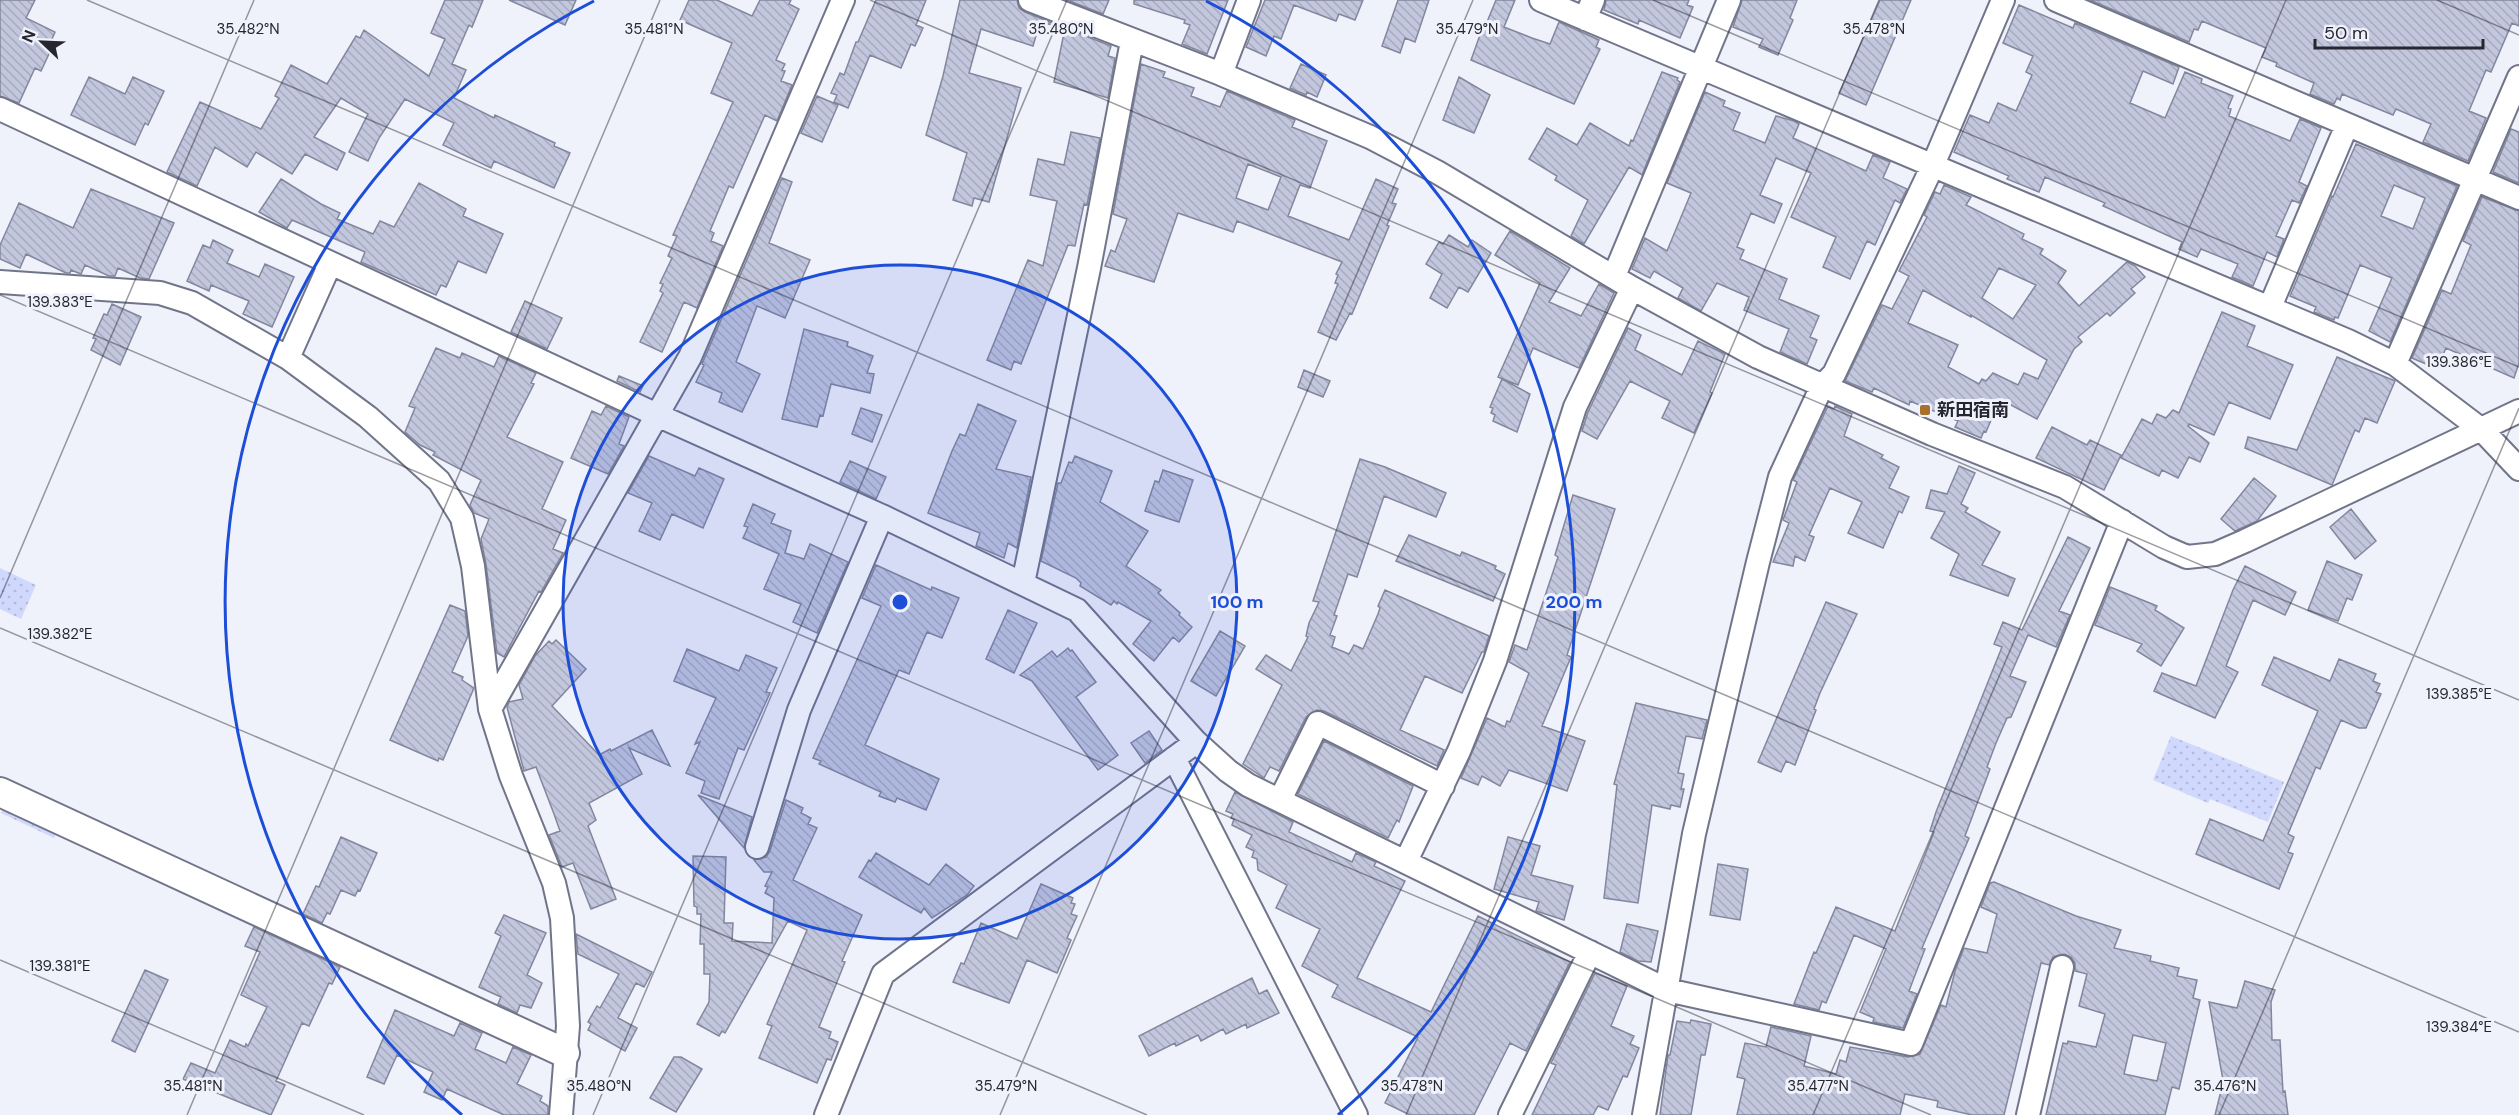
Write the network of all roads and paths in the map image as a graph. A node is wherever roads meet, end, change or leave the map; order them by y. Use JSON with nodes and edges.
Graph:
{"nodes":[{"id":1,"x":843,"y":0,"type":"edge"},
{"id":2,"x":1248,"y":0,"type":"edge"},
{"id":3,"x":1541,"y":0,"type":"edge"},
{"id":4,"x":1729,"y":0,"type":"edge"},
{"id":5,"x":2003,"y":0,"type":"edge"},
{"id":6,"x":2056,"y":0,"type":"edge"},
{"id":7,"x":1039,"y":2,"type":"edge"},
{"id":8,"x":1589,"y":10,"type":"edge"},
{"id":9,"x":1132,"y":41,"type":"junction"},
{"id":10,"x":1700,"y":68,"type":"junction"},
{"id":11,"x":1221,"y":74,"type":"junction"},
{"id":12,"x":2519,"y":77,"type":"edge"},
{"id":13,"x":0,"y":109,"type":"edge"},
{"id":14,"x":2347,"y":125,"type":"junction"},
{"id":15,"x":1933,"y":165,"type":"junction"},
{"id":16,"x":2476,"y":180,"type":"junction"},
{"id":17,"x":2519,"y":198,"type":"edge"},
{"id":18,"x":330,"y":264,"type":"junction"},
{"id":19,"x":0,"y":282,"type":"edge"},
{"id":20,"x":1623,"y":282,"type":"junction"},
{"id":21,"x":2270,"y":307,"type":"junction"},
{"id":22,"x":288,"y":358,"type":"junction"},
{"id":23,"x":2395,"y":364,"type":"junction"},
{"id":24,"x":1822,"y":386,"type":"junction"},
{"id":25,"x":2519,"y":411,"type":"edge"},
{"id":26,"x":657,"y":415,"type":"junction"},
{"id":27,"x":2482,"y":430,"type":"junction"},
{"id":28,"x":2519,"y":469,"type":"edge"},
{"id":29,"x":882,"y":516,"type":"junction"},
{"id":30,"x":2122,"y":521,"type":"junction"},
{"id":31,"x":1023,"y":583,"type":"junction"},
{"id":32,"x":489,"y":709,"type":"junction"},
{"id":33,"x":1196,"y":742,"type":"junction"},
{"id":34,"x":1174,"y":758,"type":"junction"},
{"id":35,"x":1443,"y":786,"type":"junction"},
{"id":36,"x":0,"y":792,"type":"edge"},
{"id":37,"x":1280,"y":800,"type":"junction"},
{"id":38,"x":757,"y":847,"type":"dead end"},
{"id":39,"x":1406,"y":861,"type":"junction"},
{"id":40,"x":1590,"y":951,"type":"junction"},
{"id":41,"x":2062,"y":967,"type":"dead end"},
{"id":42,"x":1667,"y":990,"type":"junction"},
{"id":43,"x":565,"y":1053,"type":"junction"},
{"id":44,"x":561,"y":1115,"type":"edge"},
{"id":45,"x":826,"y":1115,"type":"edge"},
{"id":46,"x":1356,"y":1115,"type":"edge"},
{"id":47,"x":1510,"y":1115,"type":"edge"},
{"id":48,"x":1644,"y":1115,"type":"edge"},
{"id":49,"x":2028,"y":1115,"type":"edge"}],
"edges":[{"from":1,"to":26,"type":"street"},
{"from":2,"to":11,"type":"street"},
{"from":3,"to":8,"type":"street"},
{"from":4,"to":10,"type":"street"},
{"from":5,"to":15,"type":"street"},
{"from":6,"to":14,"type":"street"},
{"from":7,"to":9,"type":"street"},
{"from":8,"to":10,"type":"street"},
{"from":9,"to":11,"type":"street"},
{"from":9,"to":31,"type":"street"},
{"from":10,"to":15,"type":"street"},
{"from":10,"to":20,"type":"street"},
{"from":11,"to":20,"type":"street"},
{"from":12,"to":16,"type":"street"},
{"from":13,"to":18,"type":"street"},
{"from":14,"to":16,"type":"street"},
{"from":14,"to":21,"type":"street"},
{"from":15,"to":21,"type":"street"},
{"from":15,"to":24,"type":"street"},
{"from":16,"to":17,"type":"street"},
{"from":16,"to":23,"type":"street"},
{"from":18,"to":22,"type":"street"},
{"from":18,"to":26,"type":"street"},
{"from":19,"to":22,"type":"street"},
{"from":20,"to":24,"type":"street"},
{"from":20,"to":35,"type":"street"},
{"from":21,"to":23,"type":"street"},
{"from":22,"to":32,"type":"street"},
{"from":23,"to":27,"type":"street"},
{"from":24,"to":30,"type":"street"},
{"from":24,"to":42,"type":"street"},
{"from":25,"to":27,"type":"street"},
{"from":26,"to":29,"type":"street"},
{"from":26,"to":32,"type":"street"},
{"from":27,"to":28,"type":"street"},
{"from":27,"to":30,"type":"street"},
{"from":29,"to":31,"type":"street"},
{"from":29,"to":38,"type":"street"},
{"from":30,"to":42,"type":"street"},
{"from":31,"to":33,"type":"street"},
{"from":32,"to":43,"type":"street"},
{"from":33,"to":34,"type":"street"},
{"from":33,"to":37,"type":"street"},
{"from":34,"to":45,"type":"street"},
{"from":34,"to":46,"type":"street"},
{"from":35,"to":37,"type":"street"},
{"from":35,"to":39,"type":"street"},
{"from":36,"to":43,"type":"street"},
{"from":37,"to":39,"type":"street"},
{"from":39,"to":40,"type":"street"},
{"from":40,"to":42,"type":"street"},
{"from":40,"to":47,"type":"street"},
{"from":41,"to":49,"type":"street"},
{"from":42,"to":48,"type":"street"},
{"from":43,"to":44,"type":"street"}]}
